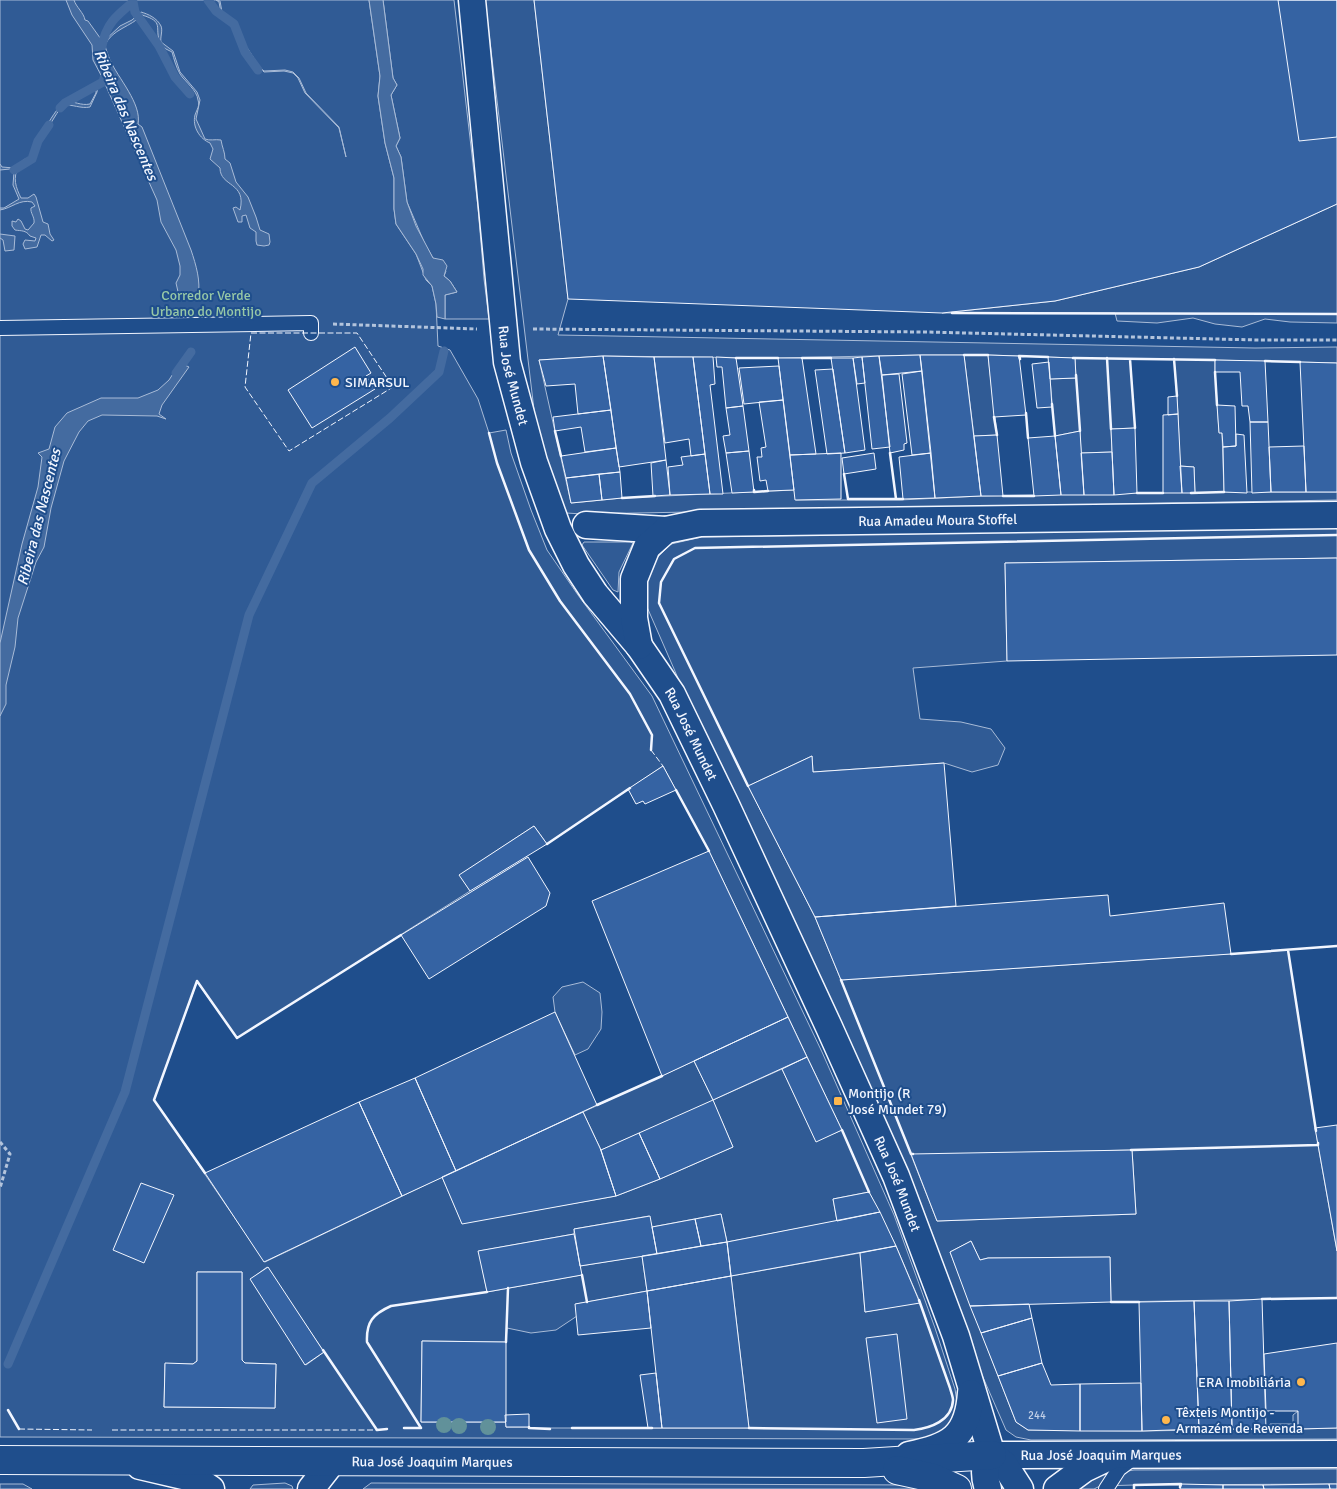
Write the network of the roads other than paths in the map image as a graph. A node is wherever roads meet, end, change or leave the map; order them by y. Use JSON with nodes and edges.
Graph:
{"nodes":[{"id":1,"x":472,"y":0,"type":"edge"},
{"id":2,"x":0,"y":328,"type":"edge"},
{"id":3,"x":311,"y":328,"type":"road end"},
{"id":4,"x":1337,"y":515,"type":"edge"},
{"id":5,"x":586,"y":525,"type":"dead end"},
{"id":6,"x":666,"y":530,"type":"junction"},
{"id":7,"x":638,"y":646,"type":"junction"},
{"id":8,"x":972,"y":1390,"type":"junction"},
{"id":9,"x":1131,"y":1454,"type":"junction"},
{"id":10,"x":1337,"y":1454,"type":"edge"},
{"id":11,"x":992,"y":1455,"type":"junction"},
{"id":12,"x":0,"y":1460,"type":"edge"},
{"id":13,"x":118,"y":1461,"type":"junction"},
{"id":14,"x":332,"y":1462,"type":"junction"},
{"id":15,"x":864,"y":1463,"type":"junction"},
{"id":16,"x":211,"y":1489,"type":"edge"},
{"id":17,"x":311,"y":1489,"type":"edge"},
{"id":18,"x":957,"y":1489,"type":"edge"},
{"id":19,"x":988,"y":1489,"type":"edge"},
{"id":20,"x":1020,"y":1489,"type":"edge"},
{"id":21,"x":1057,"y":1489,"type":"edge"},
{"id":22,"x":1106,"y":1489,"type":"edge"}],
"edges":[{"from":1,"to":7,"type":"street","name":"Rua José Mundet"},
{"from":2,"to":3,"type":"lane"},
{"from":4,"to":6,"type":"street","name":"Rua Amadeu Moura Stoffel"},
{"from":5,"to":6,"type":"street"},
{"from":6,"to":7,"type":"street"},
{"from":7,"to":8,"type":"street","name":"Rua José Mundet"},
{"from":8,"to":11,"type":"street","name":"Rua José Mundet"},
{"from":8,"to":15,"type":"street"},
{"from":9,"to":10,"type":"street","name":"Rua José Joaquim Marques"},
{"from":9,"to":11,"type":"street","name":"Rua José Joaquim Marques"},
{"from":9,"to":21,"type":"street"},
{"from":9,"to":22,"type":"lane"},
{"from":11,"to":15,"type":"main road","name":"Rua José Joaquim Marques"},
{"from":11,"to":19,"type":"street"},
{"from":11,"to":20,"type":"street"},
{"from":12,"to":13,"type":"main road","name":"Rua José Joaquim Marques"},
{"from":13,"to":14,"type":"main road","name":"Rua José Joaquim Marques"},
{"from":13,"to":16,"type":"street"},
{"from":14,"to":15,"type":"main road","name":"Rua José Joaquim Marques"},
{"from":14,"to":17,"type":"street"},
{"from":15,"to":18,"type":"main road","name":"Rua José Joaquim Marques"}]}
